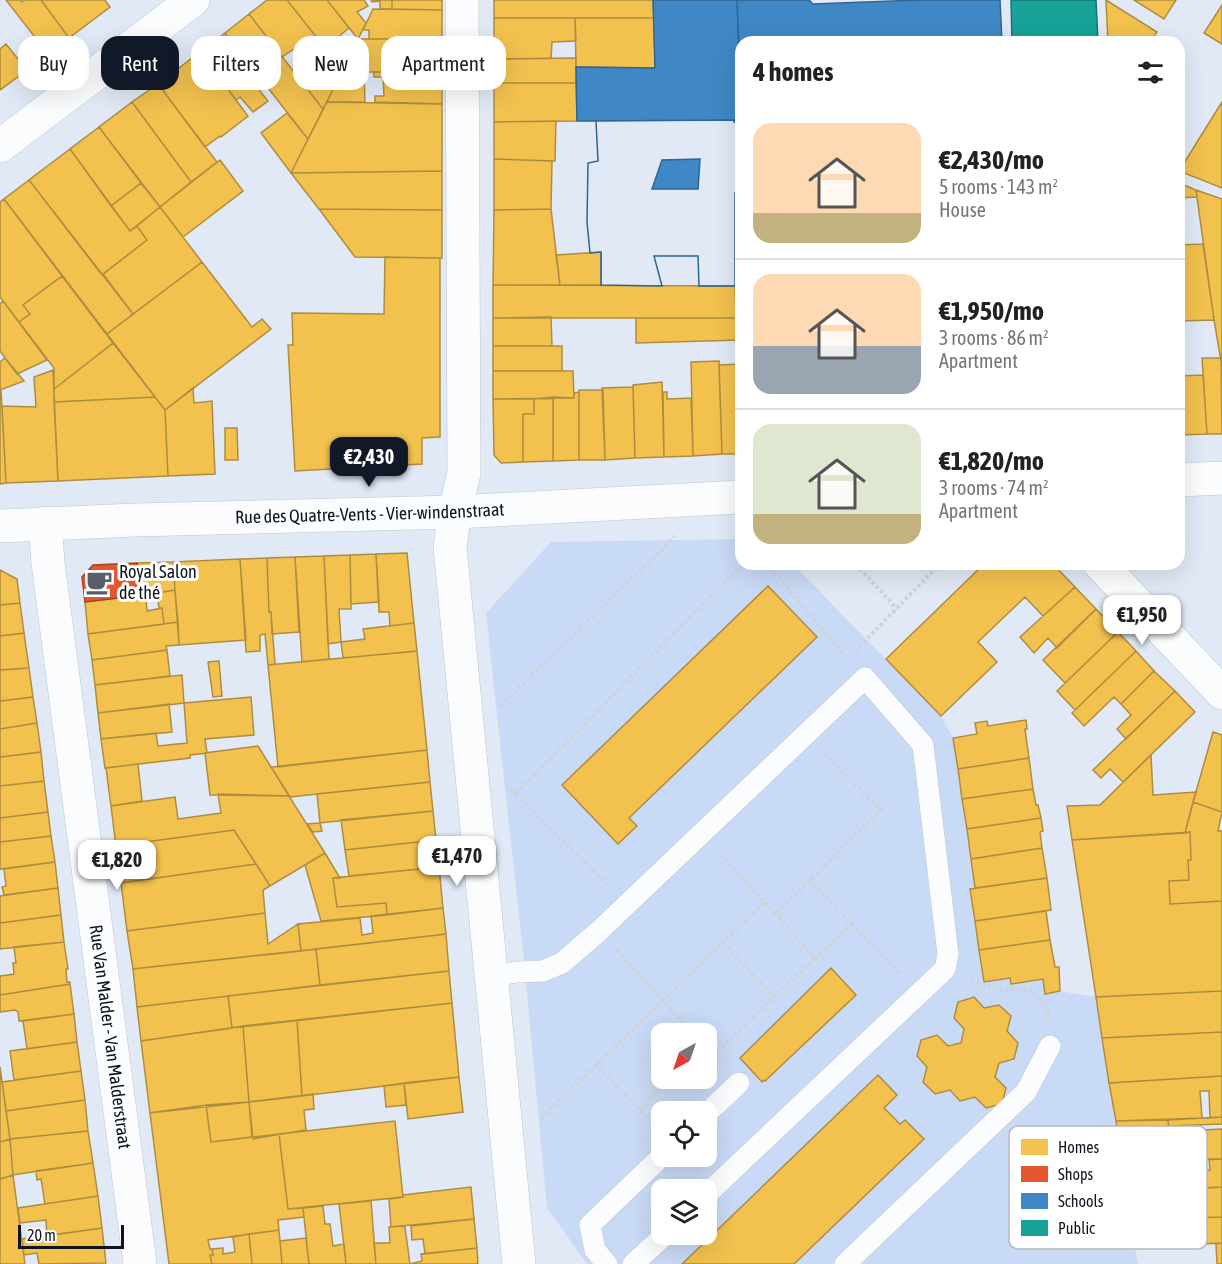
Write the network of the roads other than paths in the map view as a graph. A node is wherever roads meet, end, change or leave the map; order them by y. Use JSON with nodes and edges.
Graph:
{"nodes":[{"id":1,"x":193,"y":0,"type":"edge"},
{"id":2,"x":462,"y":0,"type":"edge"},
{"id":3,"x":0,"y":146,"type":"edge"},
{"id":4,"x":1222,"y":478,"type":"edge"},
{"id":5,"x":1185,"y":480,"type":"edge"},
{"id":6,"x":735,"y":497,"type":"edge"},
{"id":7,"x":454,"y":512,"type":"junction"},
{"id":8,"x":45,"y":524,"type":"junction"},
{"id":9,"x":0,"y":526,"type":"edge"},
{"id":10,"x":1106,"y":570,"type":"edge"},
{"id":11,"x":1222,"y":693,"type":"edge"},
{"id":12,"x":492,"y":976,"type":"junction"},
{"id":13,"x":1050,"y":1046,"type":"road end"},
{"id":14,"x":740,"y":1083,"type":"dead end"},
{"id":15,"x":717,"y":1104,"type":"edge"},
{"id":16,"x":651,"y":1167,"type":"edge"},
{"id":17,"x":717,"y":1185,"type":"edge"},
{"id":18,"x":654,"y":1245,"type":"edge"},
{"id":19,"x":140,"y":1264,"type":"edge"},
{"id":20,"x":519,"y":1264,"type":"edge"},
{"id":21,"x":607,"y":1264,"type":"edge"},
{"id":22,"x":633,"y":1264,"type":"edge"},
{"id":23,"x":845,"y":1264,"type":"edge"}],
"edges":[{"from":1,"to":3,"type":"street"},
{"from":2,"to":7,"type":"street"},
{"from":4,"to":5,"type":"street"},
{"from":6,"to":7,"type":"street","name":"Rue des Quatre-Vents - Vier-windenstraat"},
{"from":7,"to":8,"type":"street","name":"Rue des Quatre-Vents - Vier-windenstraat"},
{"from":7,"to":12,"type":"street"},
{"from":8,"to":9,"type":"street","name":"Rue des Quatre-Vents - Vier-windenstraat"},
{"from":8,"to":19,"type":"street","name":"Rue Van Malder - Van Malderstraat"},
{"from":10,"to":11,"type":"street"},
{"from":12,"to":17,"type":"lane"},
{"from":12,"to":20,"type":"street"},
{"from":13,"to":23,"type":"lane"},
{"from":14,"to":15,"type":"lane"},
{"from":16,"to":21,"type":"lane"},
{"from":18,"to":22,"type":"lane"}]}
